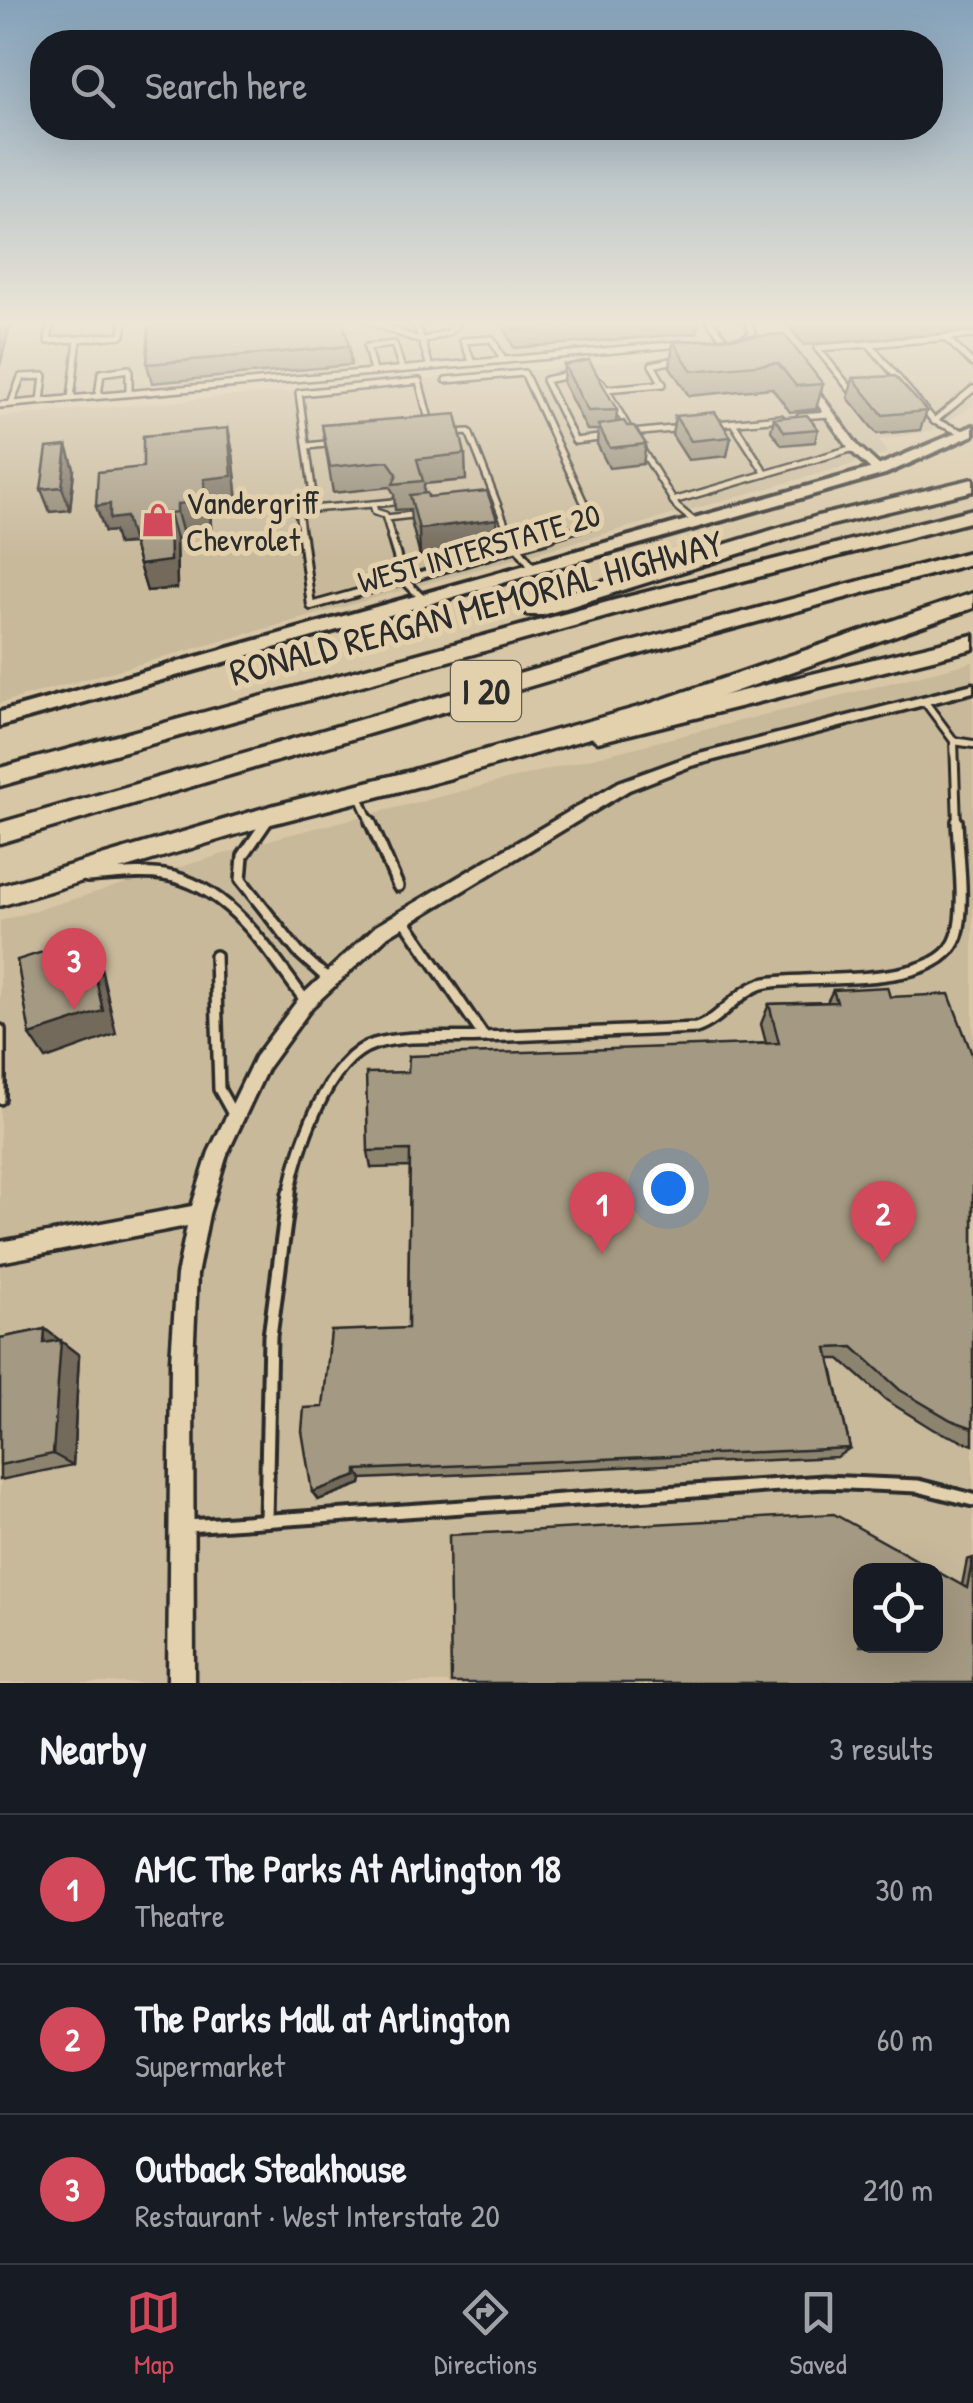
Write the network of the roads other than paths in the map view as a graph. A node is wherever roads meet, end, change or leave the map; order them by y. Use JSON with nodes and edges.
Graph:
{"nodes":[{"id":1,"x":13,"y":400,"type":"edge"},
{"id":2,"x":56,"y":400,"type":"edge"},
{"id":3,"x":300,"y":400,"type":"edge"},
{"id":4,"x":424,"y":400,"type":"edge"},
{"id":5,"x":536,"y":400,"type":"edge"},
{"id":6,"x":554,"y":400,"type":"edge"},
{"id":7,"x":612,"y":400,"type":"edge"},
{"id":8,"x":819,"y":400,"type":"edge"},
{"id":9,"x":917,"y":400,"type":"edge"},
{"id":10,"x":961,"y":400,"type":"edge"},
{"id":11,"x":41,"y":401,"type":"joint"},
{"id":12,"x":11,"y":404,"type":"junction"},
{"id":13,"x":0,"y":405,"type":"edge"},
{"id":14,"x":829,"y":414,"type":"junction"},
{"id":15,"x":934,"y":421,"type":"junction"},
{"id":16,"x":733,"y":423,"type":"junction"},
{"id":17,"x":969,"y":432,"type":"edge"},
{"id":18,"x":632,"y":433,"type":"junction"},
{"id":19,"x":342,"y":442,"type":"edge"},
{"id":20,"x":308,"y":446,"type":"junction"},
{"id":21,"x":854,"y":448,"type":"junction"},
{"id":22,"x":878,"y":471,"type":"junction"},
{"id":23,"x":973,"y":473,"type":"edge"},
{"id":24,"x":766,"y":474,"type":"junction"},
{"id":25,"x":973,"y":485,"type":"edge"},
{"id":26,"x":494,"y":492,"type":"junction"},
{"id":27,"x":475,"y":494,"type":"edge"},
{"id":28,"x":674,"y":501,"type":"junction"},
{"id":29,"x":393,"y":502,"type":"edge"},
{"id":30,"x":373,"y":504,"type":"junction"},
{"id":31,"x":500,"y":505,"type":"junction"},
{"id":32,"x":881,"y":505,"type":"junction"},
{"id":33,"x":314,"y":508,"type":"junction"},
{"id":34,"x":481,"y":508,"type":"edge"},
{"id":35,"x":424,"y":514,"type":"edge"},
{"id":36,"x":973,"y":515,"type":"edge"},
{"id":37,"x":386,"y":518,"type":"junction"},
{"id":38,"x":695,"y":522,"type":"junction"},
{"id":39,"x":515,"y":549,"type":"junction"},
{"id":40,"x":973,"y":557,"type":"edge"},
{"id":41,"x":534,"y":569,"type":"junction"},
{"id":42,"x":404,"y":580,"type":"junction"},
{"id":43,"x":973,"y":600,"type":"edge"},
{"id":44,"x":425,"y":601,"type":"junction"},
{"id":45,"x":973,"y":612,"type":"edge"},
{"id":46,"x":973,"y":642,"type":"edge"},
{"id":47,"x":734,"y":683,"type":"junction"},
{"id":48,"x":973,"y":688,"type":"edge"},
{"id":49,"x":924,"y":702,"type":"junction"},
{"id":50,"x":0,"y":719,"type":"edge"},
{"id":51,"x":198,"y":722,"type":"junction"},
{"id":52,"x":954,"y":741,"type":"junction"},
{"id":53,"x":973,"y":744,"type":"edge"},
{"id":54,"x":0,"y":776,"type":"edge"},
{"id":55,"x":422,"y":777,"type":"junction"},
{"id":56,"x":358,"y":794,"type":"junction"},
{"id":57,"x":271,"y":815,"type":"junction"},
{"id":58,"x":0,"y":833,"type":"edge"},
{"id":59,"x":57,"y":879,"type":"junction"},
{"id":60,"x":398,"y":886,"type":"dead end"},
{"id":61,"x":0,"y":896,"type":"edge"},
{"id":62,"x":402,"y":918,"type":"junction"},
{"id":63,"x":215,"y":956,"type":"dead end"},
{"id":64,"x":328,"y":980,"type":"junction"},
{"id":65,"x":306,"y":1002,"type":"junction"},
{"id":66,"x":0,"y":1030,"type":"edge"},
{"id":67,"x":484,"y":1037,"type":"junction"},
{"id":68,"x":0,"y":1098,"type":"edge"},
{"id":69,"x":234,"y":1116,"type":"junction"},
{"id":70,"x":199,"y":1214,"type":"junction"},
{"id":71,"x":0,"y":1252,"type":"edge"},
{"id":72,"x":973,"y":1500,"type":"edge"},
{"id":73,"x":266,"y":1520,"type":"junction"},
{"id":74,"x":182,"y":1526,"type":"junction"},
{"id":75,"x":181,"y":1683,"type":"edge"}],
"edges":[{"from":1,"to":12,"type":"lane"},
{"from":2,"to":11,"type":"lane"},
{"from":3,"to":20,"type":"lane"},
{"from":4,"to":26,"type":"lane"},
{"from":5,"to":39,"type":"lane"},
{"from":6,"to":18,"type":"lane"},
{"from":7,"to":18,"type":"lane"},
{"from":8,"to":14,"type":"street"},
{"from":9,"to":15,"type":"lane"},
{"from":10,"to":15,"type":"lane"},
{"from":11,"to":12,"type":"lane"},
{"from":12,"to":13,"type":"lane"},
{"from":14,"to":16,"type":"lane"},
{"from":14,"to":21,"type":"street"},
{"from":15,"to":17,"type":"lane"},
{"from":16,"to":18,"type":"lane"},
{"from":16,"to":24,"type":"lane"},
{"from":17,"to":22,"type":"main road","name":"WEST INTERSTATE 20"},
{"from":18,"to":28,"type":"lane"},
{"from":19,"to":20,"type":"lane"},
{"from":20,"to":33,"type":"lane"},
{"from":21,"to":22,"type":"street"},
{"from":21,"to":24,"type":"lane"},
{"from":22,"to":38,"type":"main road","name":"WEST INTERSTATE 20"},
{"from":23,"to":32,"type":"highway"},
{"from":24,"to":28,"type":"lane"},
{"from":25,"to":32,"type":"highway"},
{"from":26,"to":27,"type":"lane"},
{"from":26,"to":31,"type":"lane"},
{"from":28,"to":38,"type":"lane"},
{"from":29,"to":30,"type":"lane"},
{"from":30,"to":33,"type":"lane"},
{"from":30,"to":37,"type":"lane"},
{"from":31,"to":34,"type":"lane"},
{"from":31,"to":39,"type":"lane"},
{"from":32,"to":51,"type":"highway"},
{"from":33,"to":42,"type":"lane"},
{"from":35,"to":37,"type":"lane"},
{"from":36,"to":51,"type":"highway","name":"RONALD REAGAN MEMORIAL HIGHWAY","number":"I 20"},
{"from":37,"to":42,"type":"lane"},
{"from":38,"to":41,"type":"main road","name":"WEST INTERSTATE 20"},
{"from":39,"to":41,"type":"lane"},
{"from":39,"to":42,"type":"lane"},
{"from":40,"to":58,"type":"highway","number":"I 20"},
{"from":41,"to":44,"type":"main road","name":"WEST INTERSTATE 20"},
{"from":42,"to":44,"type":"lane"},
{"from":43,"to":47,"type":"highway"},
{"from":44,"to":50,"type":"main road","name":"WEST INTERSTATE 20"},
{"from":45,"to":47,"type":"highway"},
{"from":46,"to":55,"type":"main road"},
{"from":47,"to":55,"type":"highway"},
{"from":48,"to":49,"type":"street"},
{"from":49,"to":52,"type":"lane"},
{"from":49,"to":62,"type":"street"},
{"from":51,"to":54,"type":"highway","name":"RONALD REAGAN MEMORIAL HIGHWAY","number":"I 20"},
{"from":52,"to":53,"type":"lane"},
{"from":52,"to":67,"type":"lane"},
{"from":55,"to":56,"type":"main road"},
{"from":56,"to":57,"type":"main road"},
{"from":56,"to":60,"type":"lane"},
{"from":57,"to":59,"type":"main road"},
{"from":57,"to":64,"type":"lane"},
{"from":59,"to":61,"type":"main road"},
{"from":59,"to":65,"type":"lane"},
{"from":62,"to":64,"type":"street"},
{"from":62,"to":67,"type":"lane"},
{"from":63,"to":69,"type":"lane"},
{"from":64,"to":65,"type":"street"},
{"from":65,"to":69,"type":"street"},
{"from":66,"to":68,"type":"lane"},
{"from":67,"to":73,"type":"lane"},
{"from":69,"to":70,"type":"street"},
{"from":70,"to":71,"type":"street"},
{"from":70,"to":74,"type":"street"},
{"from":72,"to":73,"type":"lane"},
{"from":73,"to":74,"type":"lane"},
{"from":74,"to":75,"type":"street"}]}
